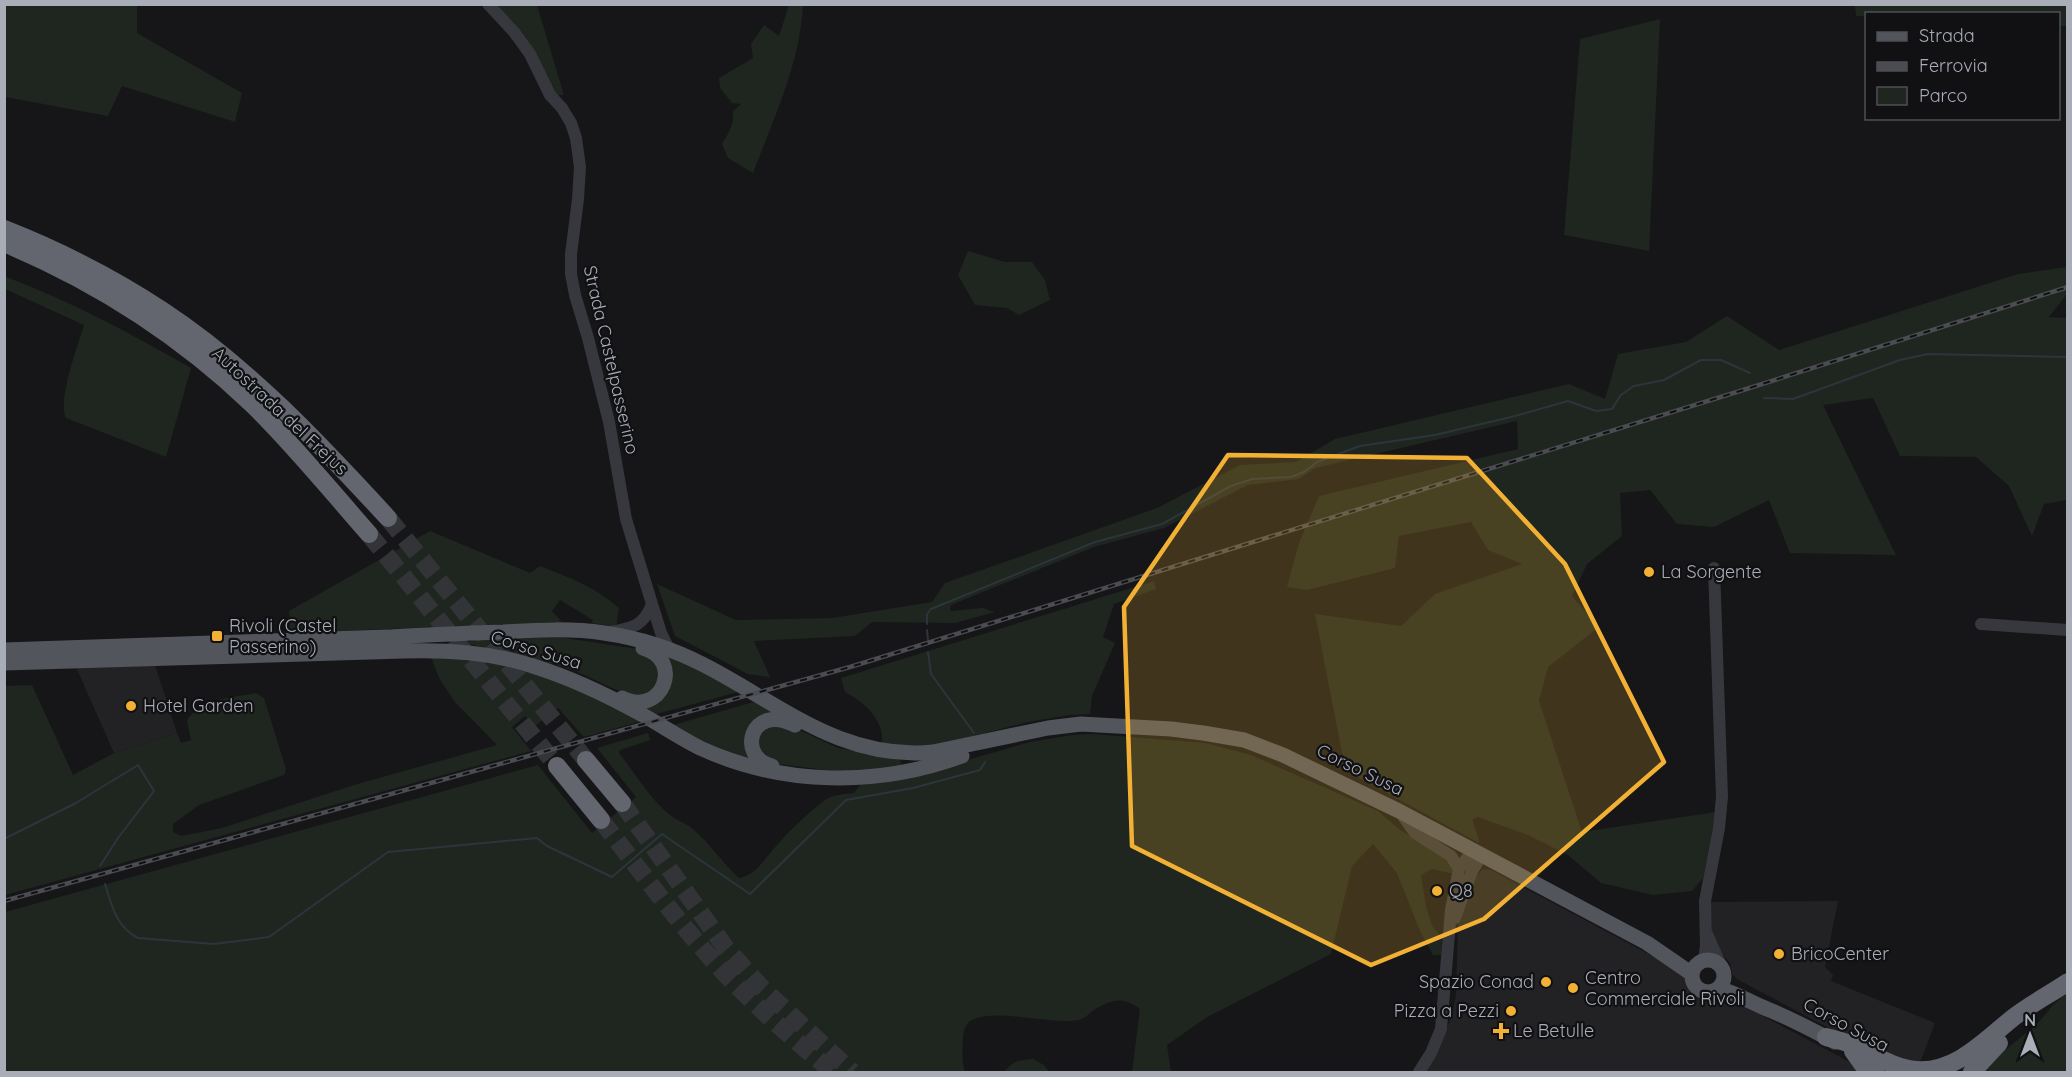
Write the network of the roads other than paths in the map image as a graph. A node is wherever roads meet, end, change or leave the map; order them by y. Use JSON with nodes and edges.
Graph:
{"nodes":[{"id":1,"x":488,"y":4,"type":"edge"},
{"id":2,"x":4,"y":229,"type":"edge"},
{"id":3,"x":4,"y":243,"type":"edge"},
{"id":4,"x":388,"y":518,"type":"tunnel mouth"},
{"id":5,"x":369,"y":534,"type":"tunnel mouth"},
{"id":6,"x":1714,"y":568,"type":"dead end"},
{"id":7,"x":652,"y":604,"type":"junction"},
{"id":8,"x":1981,"y":624,"type":"dead end"},
{"id":9,"x":2067,"y":630,"type":"edge"},
{"id":10,"x":606,"y":633,"type":"junction"},
{"id":11,"x":669,"y":649,"type":"junction"},
{"id":12,"x":4,"y":650,"type":"edge"},
{"id":13,"x":4,"y":663,"type":"edge"},
{"id":14,"x":566,"y":678,"type":"junction"},
{"id":15,"x":1029,"y":731,"type":"junction"},
{"id":16,"x":854,"y":744,"type":"junction"},
{"id":17,"x":586,"y":760,"type":"tunnel mouth"},
{"id":18,"x":557,"y":766,"type":"tunnel mouth"},
{"id":19,"x":828,"y":778,"type":"junction"},
{"id":20,"x":622,"y":803,"type":"tunnel mouth"},
{"id":21,"x":1399,"y":811,"type":"junction"},
{"id":22,"x":601,"y":820,"type":"tunnel mouth"},
{"id":23,"x":1482,"y":855,"type":"junction"},
{"id":24,"x":1459,"y":869,"type":"junction"},
{"id":25,"x":1451,"y":924,"type":"junction"},
{"id":26,"x":1706,"y":931,"type":"junction"},
{"id":27,"x":1698,"y":966,"type":"junction"},
{"id":28,"x":1721,"y":976,"type":"junction"},
{"id":29,"x":2067,"y":982,"type":"edge"},
{"id":30,"x":2018,"y":1024,"type":"junction"},
{"id":31,"x":1826,"y":1037,"type":"junction"},
{"id":32,"x":1853,"y":1051,"type":"junction"},
{"id":33,"x":1419,"y":1072,"type":"edge"},
{"id":34,"x":1875,"y":1072,"type":"edge"},
{"id":35,"x":1893,"y":1072,"type":"edge"},
{"id":36,"x":1954,"y":1072,"type":"edge"},
{"id":37,"x":1972,"y":1072,"type":"edge"}],
"edges":[{"from":1,"to":7,"type":"street","name":"Strada Castelpasserino"},
{"from":2,"to":4,"type":"highway","name":"Autostrada del Frejus"},
{"from":3,"to":5,"type":"highway","name":"Autostrada del Frejus"},
{"from":6,"to":26,"type":"street"},
{"from":7,"to":10,"type":"street"},
{"from":7,"to":11,"type":"street","name":"Strada Castelpasserino"},
{"from":8,"to":9,"type":"street"},
{"from":10,"to":11,"type":"main road","name":"Corso Susa"},
{"from":10,"to":12,"type":"main road","name":"Corso Susa"},
{"from":10,"to":14,"type":"main road"},
{"from":11,"to":16,"type":"main road","name":"Corso Susa"},
{"from":13,"to":14,"type":"main road","name":"Corso Susa"},
{"from":14,"to":19,"type":"main road","name":"Corso Susa"},
{"from":15,"to":16,"type":"main road","name":"Corso Susa"},
{"from":15,"to":19,"type":"main road","name":"Corso Susa"},
{"from":15,"to":21,"type":"main road","name":"Corso Susa"},
{"from":16,"to":19,"type":"main road"},
{"from":17,"to":20,"type":"highway"},
{"from":18,"to":22,"type":"highway"},
{"from":21,"to":23,"type":"main road","name":"Corso Susa"},
{"from":21,"to":24,"type":"street"},
{"from":23,"to":24,"type":"street"},
{"from":23,"to":25,"type":"street"},
{"from":23,"to":27,"type":"main road","name":"Corso Susa"},
{"from":24,"to":25,"type":"street"},
{"from":25,"to":33,"type":"street"},
{"from":26,"to":27,"type":"street"},
{"from":26,"to":28,"type":"street"},
{"from":27,"to":28,"type":"main road"},
{"from":27,"to":28,"type":"main road"},
{"from":28,"to":31,"type":"main road","name":"Corso Susa"},
{"from":29,"to":30,"type":"highway"},
{"from":29,"to":31,"type":"highway"},
{"from":30,"to":36,"type":"highway"},
{"from":30,"to":37,"type":"highway"},
{"from":31,"to":32,"type":"main road","name":"Corso Susa"},
{"from":32,"to":34,"type":"highway"},
{"from":32,"to":35,"type":"main road","name":"Corso Susa"}]}
